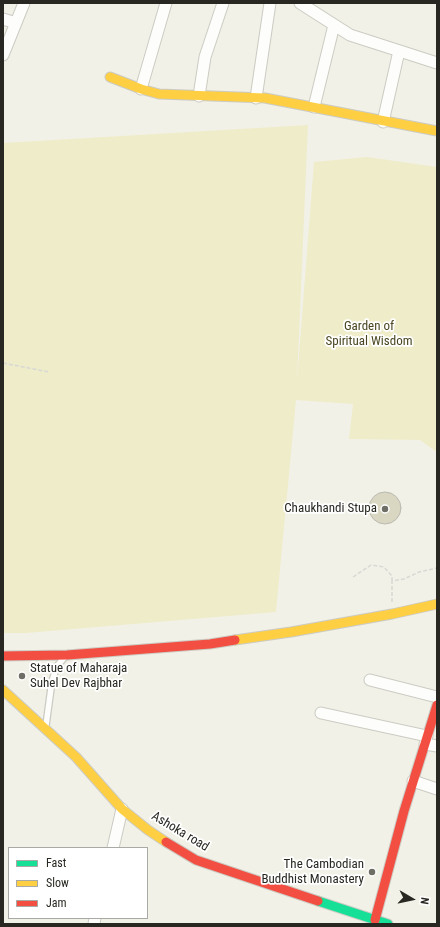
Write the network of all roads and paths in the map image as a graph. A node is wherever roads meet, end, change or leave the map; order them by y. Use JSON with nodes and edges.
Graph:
{"nodes":[{"id":1,"x":24,"y":3,"type":"edge"},
{"id":2,"x":166,"y":3,"type":"edge"},
{"id":3,"x":223,"y":3,"type":"edge"},
{"id":4,"x":270,"y":3,"type":"edge"},
{"id":5,"x":300,"y":3,"type":"edge"},
{"id":6,"x":317,"y":8,"type":"edge"},
{"id":7,"x":3,"y":19,"type":"edge"},
{"id":8,"x":16,"y":23,"type":"junction"},
{"id":9,"x":334,"y":25,"type":"junction"},
{"id":10,"x":400,"y":51,"type":"junction"},
{"id":11,"x":3,"y":55,"type":"edge"},
{"id":12,"x":437,"y":63,"type":"edge"},
{"id":13,"x":110,"y":77,"type":"dead end"},
{"id":14,"x":141,"y":89,"type":"junction"},
{"id":15,"x":199,"y":96,"type":"junction"},
{"id":16,"x":256,"y":98,"type":"junction"},
{"id":17,"x":314,"y":107,"type":"junction"},
{"id":18,"x":383,"y":122,"type":"junction"},
{"id":19,"x":437,"y":131,"type":"edge"},
{"id":20,"x":3,"y":363,"type":"edge"},
{"id":21,"x":49,"y":372,"type":"dead end"},
{"id":22,"x":437,"y":568,"type":"edge"},
{"id":23,"x":354,"y":577,"type":"dead end"},
{"id":24,"x":392,"y":581,"type":"junction"},
{"id":25,"x":437,"y":604,"type":"edge"},
{"id":26,"x":392,"y":614,"type":"junction"},
{"id":27,"x":67,"y":655,"type":"junction"},
{"id":28,"x":3,"y":656,"type":"edge"},
{"id":29,"x":370,"y":680,"type":"dead end"},
{"id":30,"x":3,"y":690,"type":"edge"},
{"id":31,"x":437,"y":697,"type":"edge"},
{"id":32,"x":437,"y":704,"type":"edge"},
{"id":33,"x":321,"y":713,"type":"dead end"},
{"id":34,"x":46,"y":728,"type":"junction"},
{"id":35,"x":426,"y":740,"type":"junction"},
{"id":36,"x":437,"y":746,"type":"edge"},
{"id":37,"x":413,"y":781,"type":"junction"},
{"id":38,"x":437,"y":789,"type":"edge"},
{"id":39,"x":122,"y":808,"type":"junction"},
{"id":40,"x":112,"y":847,"type":"edge"},
{"id":41,"x":381,"y":922,"type":"edge"}],
"edges":[{"from":1,"to":8,"type":"street"},
{"from":2,"to":14,"type":"street"},
{"from":3,"to":15,"type":"street"},
{"from":4,"to":16,"type":"street"},
{"from":5,"to":6,"type":"street"},
{"from":6,"to":9,"type":"street"},
{"from":7,"to":8,"type":"street"},
{"from":8,"to":11,"type":"street"},
{"from":9,"to":10,"type":"street"},
{"from":9,"to":17,"type":"street"},
{"from":10,"to":12,"type":"street"},
{"from":10,"to":18,"type":"street"},
{"from":13,"to":14,"type":"street"},
{"from":14,"to":15,"type":"street"},
{"from":15,"to":16,"type":"street"},
{"from":16,"to":17,"type":"street"},
{"from":17,"to":18,"type":"street"},
{"from":18,"to":19,"type":"street"},
{"from":20,"to":21,"type":"path"},
{"from":22,"to":24,"type":"path"},
{"from":23,"to":24,"type":"path"},
{"from":24,"to":26,"type":"path"},
{"from":25,"to":26,"type":"street"},
{"from":26,"to":27,"type":"street"},
{"from":27,"to":28,"type":"street"},
{"from":27,"to":34,"type":"lane"},
{"from":29,"to":31,"type":"street"},
{"from":30,"to":34,"type":"street","name":"Ashoka road"},
{"from":32,"to":35,"type":"street"},
{"from":33,"to":35,"type":"street"},
{"from":34,"to":39,"type":"street","name":"Ashoka road"},
{"from":35,"to":36,"type":"street"},
{"from":35,"to":37,"type":"street"},
{"from":37,"to":38,"type":"street"},
{"from":37,"to":41,"type":"street"},
{"from":39,"to":40,"type":"street"},
{"from":39,"to":41,"type":"street","name":"Ashoka road"}]}
